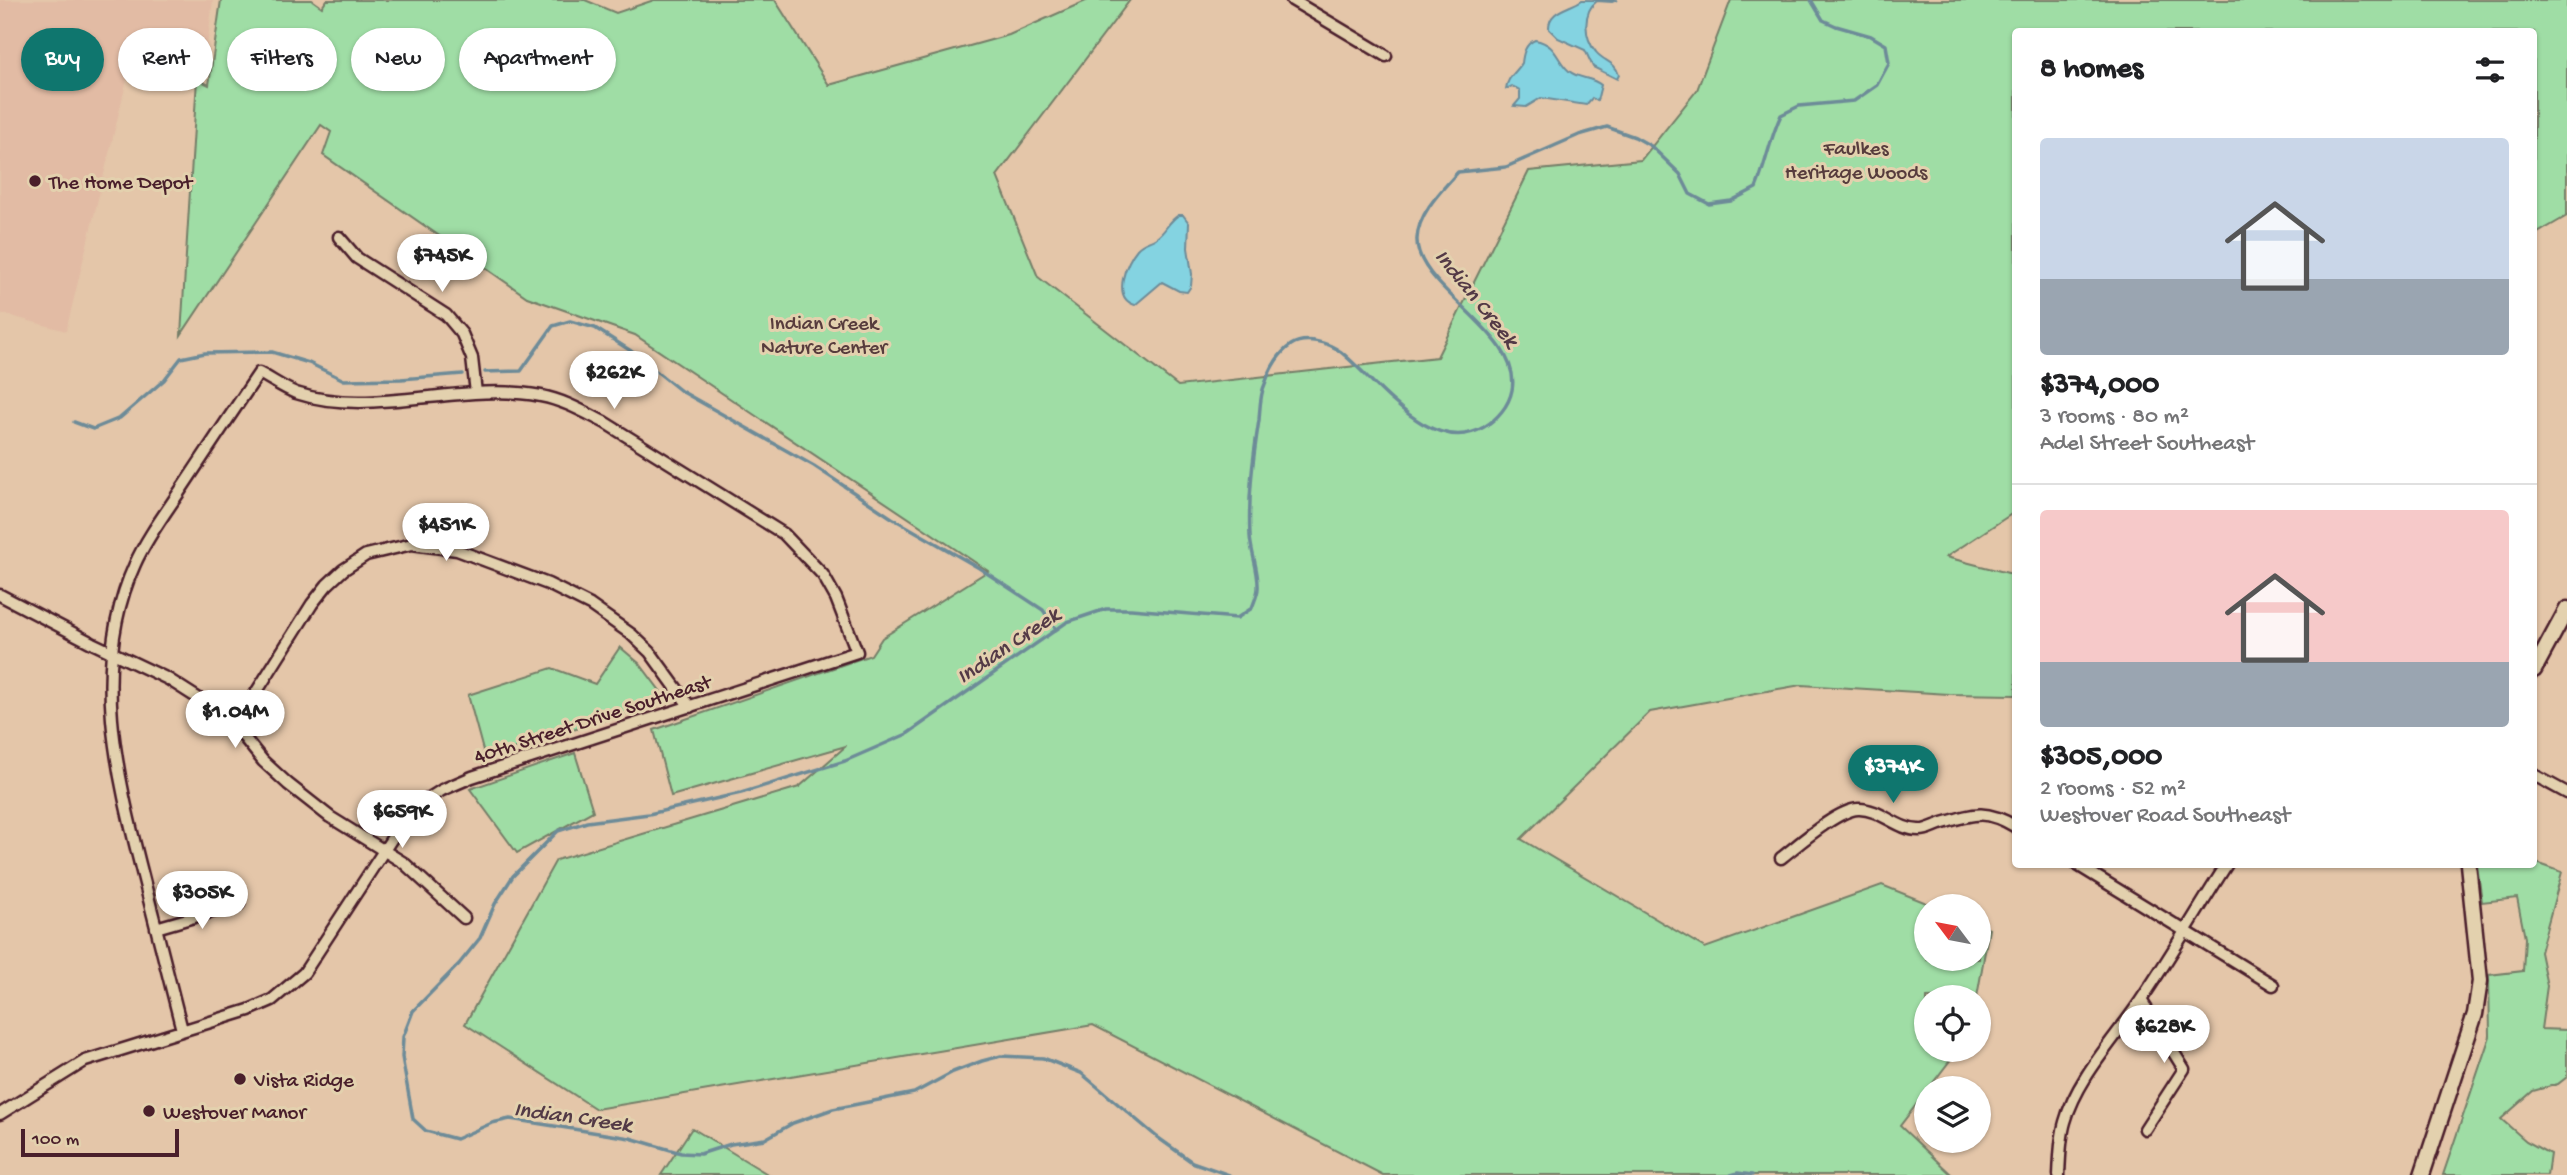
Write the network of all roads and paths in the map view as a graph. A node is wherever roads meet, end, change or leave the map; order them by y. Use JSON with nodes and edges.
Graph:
{"nodes":[{"id":1,"x":1292,"y":0,"type":"edge"},
{"id":2,"x":1386,"y":56,"type":"dead end"},
{"id":3,"x":339,"y":237,"type":"dead end"},
{"id":4,"x":477,"y":393,"type":"junction"},
{"id":5,"x":0,"y":595,"type":"edge"},
{"id":6,"x":2567,"y":609,"type":"edge"},
{"id":7,"x":112,"y":652,"type":"junction"},
{"id":8,"x":2537,"y":664,"type":"edge"},
{"id":9,"x":690,"y":707,"type":"junction"},
{"id":10,"x":235,"y":726,"type":"junction"},
{"id":11,"x":2537,"y":777,"type":"edge"},
{"id":12,"x":2567,"y":793,"type":"edge"},
{"id":13,"x":2012,"y":825,"type":"edge"},
{"id":14,"x":384,"y":850,"type":"junction"},
{"id":15,"x":1781,"y":858,"type":"dead end"},
{"id":16,"x":2082,"y":868,"type":"edge"},
{"id":17,"x":2224,"y":868,"type":"edge"},
{"id":18,"x":2468,"y":868,"type":"edge"},
{"id":19,"x":239,"y":904,"type":"dead end"},
{"id":20,"x":464,"y":918,"type":"dead end"},
{"id":21,"x":156,"y":928,"type":"junction"},
{"id":22,"x":2184,"y":931,"type":"junction"},
{"id":23,"x":2273,"y":985,"type":"dead end"},
{"id":24,"x":2141,"y":1000,"type":"junction"},
{"id":25,"x":182,"y":1030,"type":"junction"},
{"id":26,"x":0,"y":1114,"type":"edge"},
{"id":27,"x":2145,"y":1129,"type":"dead end"},
{"id":28,"x":2059,"y":1175,"type":"edge"},
{"id":29,"x":2421,"y":1175,"type":"edge"}],
"edges":[{"from":1,"to":2,"type":"street"},
{"from":3,"to":4,"type":"street"},
{"from":4,"to":7,"type":"street"},
{"from":4,"to":9,"type":"street","name":"40th Street Drive Southeast"},
{"from":5,"to":7,"type":"street"},
{"from":6,"to":8,"type":"main road"},
{"from":7,"to":10,"type":"street"},
{"from":7,"to":21,"type":"street"},
{"from":9,"to":10,"type":"street"},
{"from":9,"to":14,"type":"street","name":"40th Street Drive Southeast"},
{"from":10,"to":14,"type":"street"},
{"from":11,"to":12,"type":"street"},
{"from":13,"to":15,"type":"street"},
{"from":14,"to":20,"type":"street"},
{"from":14,"to":25,"type":"street","name":"40th Street Drive Southeast"},
{"from":16,"to":22,"type":"street"},
{"from":17,"to":22,"type":"street"},
{"from":18,"to":29,"type":"main road"},
{"from":19,"to":21,"type":"street"},
{"from":21,"to":25,"type":"street"},
{"from":22,"to":23,"type":"street"},
{"from":22,"to":24,"type":"street"},
{"from":24,"to":27,"type":"street"},
{"from":24,"to":28,"type":"street"},
{"from":25,"to":26,"type":"street","name":"40th Street Drive Southeast"}]}
